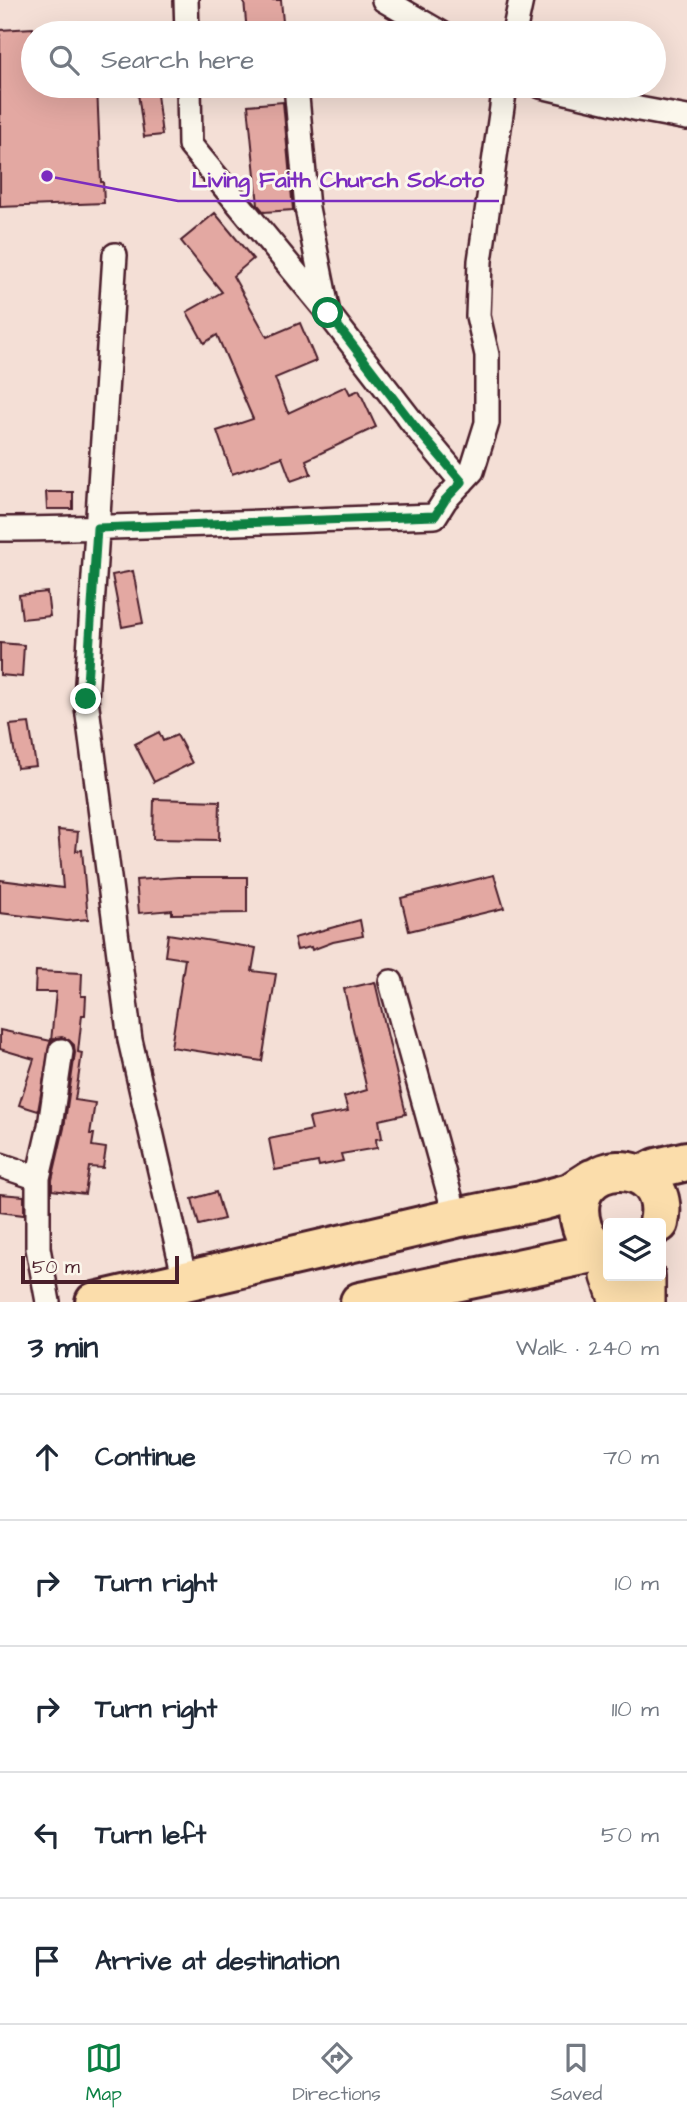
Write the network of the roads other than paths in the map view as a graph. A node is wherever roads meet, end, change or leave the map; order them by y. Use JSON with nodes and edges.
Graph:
{"nodes":[{"id":1,"x":186,"y":0,"type":"edge"},
{"id":2,"x":384,"y":0,"type":"edge"},
{"id":3,"x":521,"y":0,"type":"edge"},
{"id":4,"x":187,"y":21,"type":"edge"},
{"id":5,"x":421,"y":21,"type":"edge"},
{"id":6,"x":517,"y":21,"type":"edge"},
{"id":7,"x":189,"y":98,"type":"edge"},
{"id":8,"x":297,"y":98,"type":"edge"},
{"id":9,"x":503,"y":98,"type":"edge"},
{"id":10,"x":592,"y":98,"type":"edge"},
{"id":11,"x":687,"y":118,"type":"edge"},
{"id":12,"x":115,"y":255,"type":"dead end"},
{"id":13,"x":328,"y":313,"type":"junction"},
{"id":14,"x":462,"y":482,"type":"junction"},
{"id":15,"x":97,"y":528,"type":"junction"},
{"id":16,"x":0,"y":529,"type":"edge"},
{"id":17,"x":391,"y":982,"type":"dead end"},
{"id":18,"x":61,"y":1051,"type":"dead end"},
{"id":19,"x":687,"y":1161,"type":"edge"},
{"id":20,"x":0,"y":1165,"type":"edge"},
{"id":21,"x":643,"y":1175,"type":"junction"},
{"id":22,"x":38,"y":1178,"type":"junction"},
{"id":23,"x":592,"y":1179,"type":"junction"},
{"id":24,"x":456,"y":1218,"type":"junction"},
{"id":25,"x":659,"y":1218,"type":"edge"},
{"id":26,"x":687,"y":1229,"type":"edge"},
{"id":27,"x":666,"y":1236,"type":"edge"},
{"id":28,"x":603,"y":1257,"type":"edge"},
{"id":29,"x":603,"y":1263,"type":"edge"},
{"id":30,"x":185,"y":1280,"type":"junction"},
{"id":31,"x":613,"y":1281,"type":"edge"},
{"id":32,"x":646,"y":1281,"type":"edge"},
{"id":33,"x":48,"y":1302,"type":"edge"},
{"id":34,"x":95,"y":1302,"type":"edge"},
{"id":35,"x":360,"y":1302,"type":"edge"},
{"id":36,"x":619,"y":1302,"type":"edge"},
{"id":37,"x":646,"y":1302,"type":"edge"}],
"edges":[{"from":1,"to":4,"type":"street"},
{"from":2,"to":5,"type":"street"},
{"from":3,"to":6,"type":"street"},
{"from":7,"to":13,"type":"street"},
{"from":8,"to":13,"type":"street"},
{"from":9,"to":14,"type":"street"},
{"from":10,"to":11,"type":"street"},
{"from":12,"to":15,"type":"street"},
{"from":13,"to":14,"type":"street"},
{"from":14,"to":15,"type":"street"},
{"from":15,"to":16,"type":"street"},
{"from":15,"to":30,"type":"street"},
{"from":17,"to":24,"type":"street"},
{"from":18,"to":22,"type":"street"},
{"from":19,"to":21,"type":"highway"},
{"from":20,"to":22,"type":"street"},
{"from":21,"to":23,"type":"highway"},
{"from":21,"to":25,"type":"highway"},
{"from":22,"to":33,"type":"street"},
{"from":23,"to":24,"type":"highway"},
{"from":23,"to":28,"type":"highway"},
{"from":24,"to":30,"type":"highway"},
{"from":26,"to":27,"type":"highway"},
{"from":29,"to":35,"type":"highway"},
{"from":30,"to":34,"type":"highway"},
{"from":31,"to":36,"type":"main road"},
{"from":32,"to":37,"type":"main road"}]}
